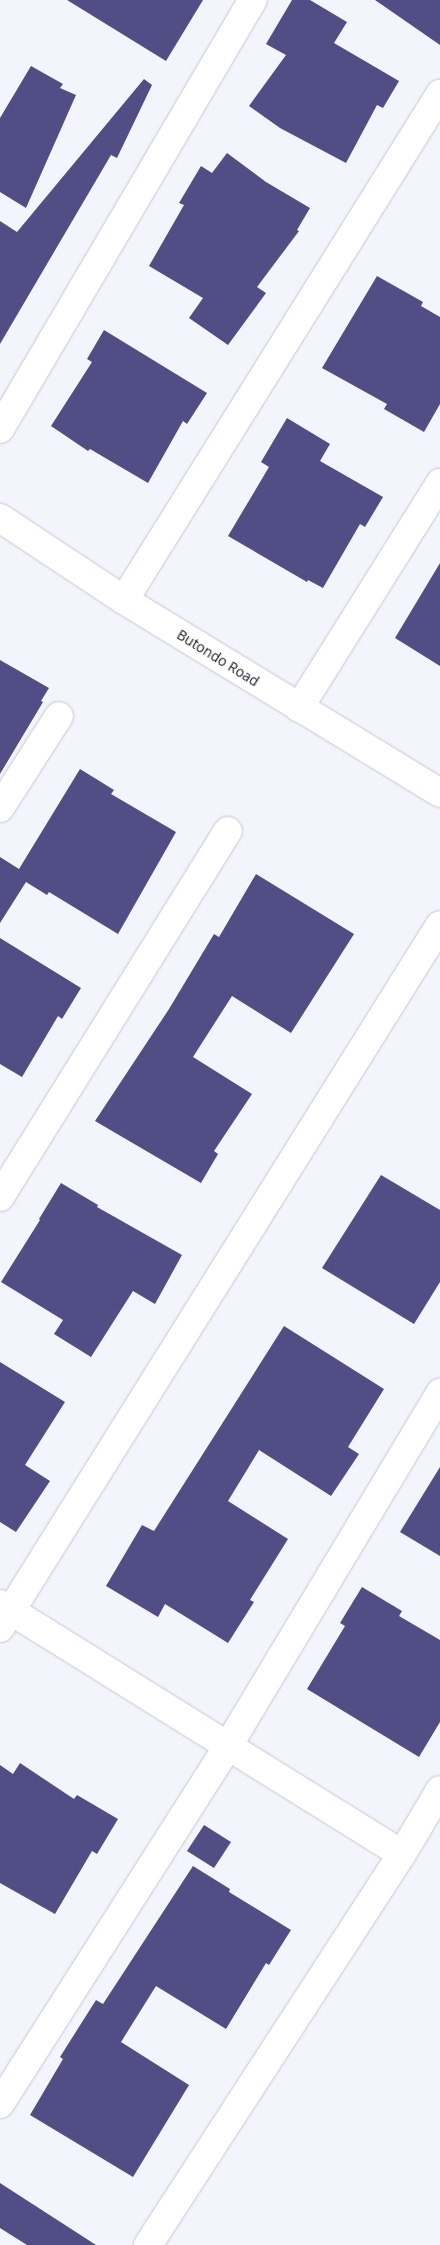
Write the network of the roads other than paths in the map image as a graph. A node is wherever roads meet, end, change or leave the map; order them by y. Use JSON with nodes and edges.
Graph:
{"nodes":[{"id":1,"x":253,"y":0,"type":"edge"},
{"id":2,"x":440,"y":94,"type":"edge"},
{"id":3,"x":0,"y":429,"type":"edge"},
{"id":4,"x":440,"y":482,"type":"edge"},
{"id":5,"x":0,"y":518,"type":"edge"},
{"id":6,"x":124,"y":600,"type":"junction"},
{"id":7,"x":298,"y":708,"type":"junction"},
{"id":8,"x":59,"y":716,"type":"dead end"},
{"id":9,"x":440,"y":793,"type":"edge"},
{"id":10,"x":0,"y":808,"type":"edge"},
{"id":11,"x":228,"y":831,"type":"dead end"},
{"id":12,"x":440,"y":925,"type":"edge"},
{"id":13,"x":0,"y":1197,"type":"edge"},
{"id":14,"x":440,"y":1393,"type":"edge"},
{"id":15,"x":3,"y":1615,"type":"edge"},
{"id":16,"x":228,"y":1746,"type":"junction"},
{"id":17,"x":440,"y":1790,"type":"edge"},
{"id":18,"x":402,"y":1854,"type":"junction"},
{"id":19,"x":0,"y":2104,"type":"edge"},
{"id":20,"x":148,"y":2245,"type":"edge"}],
"edges":[{"from":1,"to":3,"type":"street"},
{"from":2,"to":6,"type":"street"},
{"from":4,"to":7,"type":"street"},
{"from":5,"to":6,"type":"street","name":"Butondo Road"},
{"from":6,"to":7,"type":"street","name":"Butondo Road"},
{"from":7,"to":9,"type":"street","name":"Butondo Road"},
{"from":8,"to":10,"type":"street"},
{"from":11,"to":13,"type":"street"},
{"from":12,"to":15,"type":"street"},
{"from":14,"to":16,"type":"street"},
{"from":15,"to":16,"type":"street"},
{"from":16,"to":18,"type":"street"},
{"from":16,"to":19,"type":"street"},
{"from":17,"to":18,"type":"street"},
{"from":18,"to":20,"type":"street"}]}
